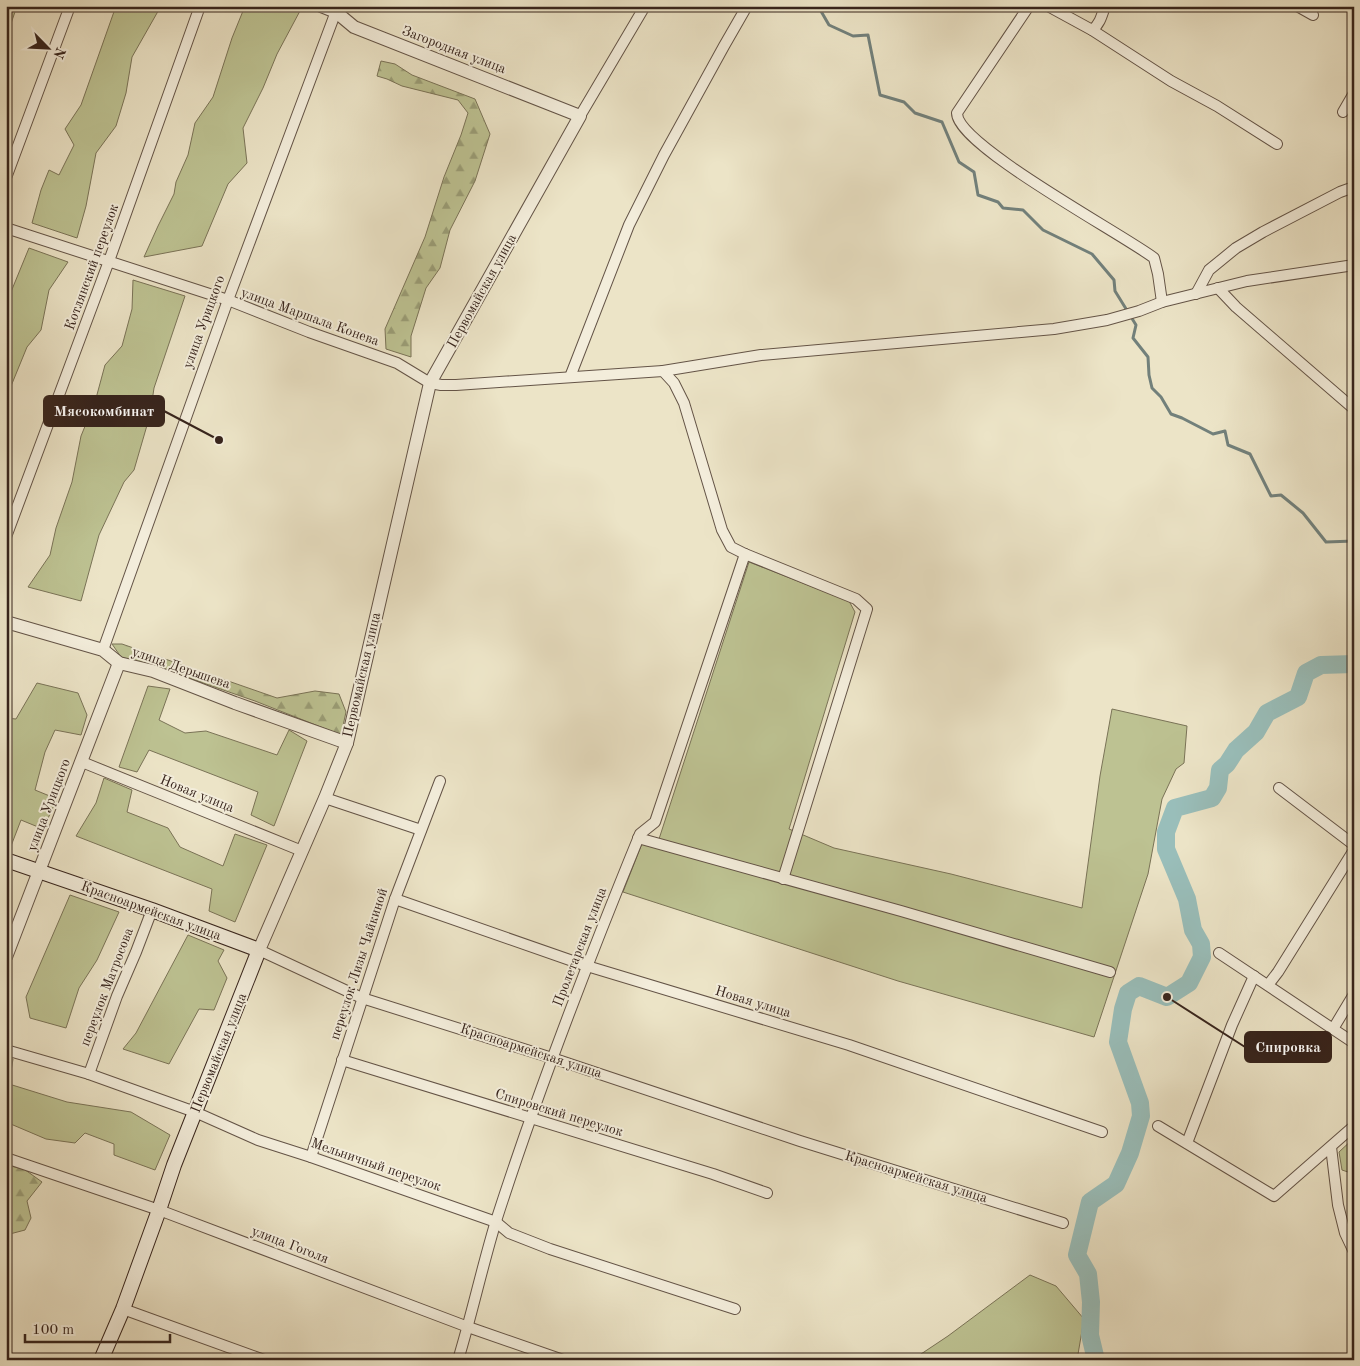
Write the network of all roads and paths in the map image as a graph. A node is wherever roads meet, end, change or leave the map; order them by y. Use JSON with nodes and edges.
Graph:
{"nodes":[{"id":1,"x":70,"y":6,"type":"edge"},
{"id":2,"x":200,"y":6,"type":"edge"},
{"id":3,"x":321,"y":6,"type":"edge"},
{"id":4,"x":645,"y":6,"type":"edge"},
{"id":5,"x":747,"y":6,"type":"edge"},
{"id":6,"x":1029,"y":6,"type":"edge"},
{"id":7,"x":1048,"y":6,"type":"edge"},
{"id":8,"x":1105,"y":6,"type":"edge"},
{"id":9,"x":1297,"y":6,"type":"edge"},
{"id":10,"x":337,"y":9,"type":"edge"},
{"id":11,"x":1313,"y":15,"type":"dead end"},
{"id":12,"x":1092,"y":30,"type":"junction"},
{"id":13,"x":1354,"y":93,"type":"edge"},
{"id":14,"x":1343,"y":112,"type":"dead end"},
{"id":15,"x":580,"y":116,"type":"junction"},
{"id":16,"x":1277,"y":144,"type":"dead end"},
{"id":17,"x":6,"y":178,"type":"edge"},
{"id":18,"x":1354,"y":187,"type":"edge"},
{"id":19,"x":6,"y":228,"type":"edge"},
{"id":20,"x":109,"y":261,"type":"junction"},
{"id":21,"x":1354,"y":265,"type":"edge"},
{"id":22,"x":1218,"y":288,"type":"junction"},
{"id":23,"x":1196,"y":294,"type":"junction"},
{"id":24,"x":228,"y":300,"type":"junction"},
{"id":25,"x":1162,"y":302,"type":"junction"},
{"id":26,"x":663,"y":371,"type":"junction"},
{"id":27,"x":570,"y":377,"type":"junction"},
{"id":28,"x":430,"y":383,"type":"junction"},
{"id":29,"x":1354,"y":410,"type":"edge"},
{"id":30,"x":6,"y":537,"type":"edge"},
{"id":31,"x":745,"y":554,"type":"junction"},
{"id":32,"x":6,"y":622,"type":"edge"},
{"id":33,"x":102,"y":650,"type":"junction"},
{"id":34,"x":119,"y":663,"type":"junction"},
{"id":35,"x":347,"y":743,"type":"junction"},
{"id":36,"x":82,"y":762,"type":"junction"},
{"id":37,"x":440,"y":781,"type":"dead end"},
{"id":38,"x":1279,"y":788,"type":"dead end"},
{"id":39,"x":325,"y":798,"type":"junction"},
{"id":40,"x":420,"y":830,"type":"junction"},
{"id":41,"x":638,"y":838,"type":"junction"},
{"id":42,"x":1354,"y":845,"type":"edge"},
{"id":43,"x":1354,"y":850,"type":"edge"},
{"id":44,"x":302,"y":851,"type":"junction"},
{"id":45,"x":6,"y":860,"type":"edge"},
{"id":46,"x":40,"y":872,"type":"junction"},
{"id":47,"x":782,"y":879,"type":"junction"},
{"id":48,"x":395,"y":899,"type":"junction"},
{"id":49,"x":152,"y":910,"type":"junction"},
{"id":50,"x":259,"y":950,"type":"junction"},
{"id":51,"x":1219,"y":953,"type":"dead end"},
{"id":52,"x":6,"y":957,"type":"edge"},
{"id":53,"x":588,"y":966,"type":"junction"},
{"id":54,"x":1110,"y":972,"type":"dead end"},
{"id":55,"x":1254,"y":976,"type":"junction"},
{"id":56,"x":1268,"y":986,"type":"junction"},
{"id":57,"x":1354,"y":994,"type":"edge"},
{"id":58,"x":362,"y":998,"type":"junction"},
{"id":59,"x":1333,"y":1029,"type":"junction"},
{"id":60,"x":1354,"y":1043,"type":"edge"},
{"id":61,"x":6,"y":1050,"type":"edge"},
{"id":62,"x":552,"y":1058,"type":"junction"},
{"id":63,"x":342,"y":1060,"type":"junction"},
{"id":64,"x":89,"y":1074,"type":"junction"},
{"id":65,"x":195,"y":1112,"type":"junction"},
{"id":66,"x":531,"y":1118,"type":"junction"},
{"id":67,"x":1158,"y":1126,"type":"dead end"},
{"id":68,"x":1354,"y":1126,"type":"edge"},
{"id":69,"x":1102,"y":1132,"type":"dead end"},
{"id":70,"x":1186,"y":1143,"type":"junction"},
{"id":71,"x":1331,"y":1147,"type":"junction"},
{"id":72,"x":311,"y":1157,"type":"junction"},
{"id":73,"x":6,"y":1158,"type":"edge"},
{"id":74,"x":767,"y":1193,"type":"dead end"},
{"id":75,"x":159,"y":1210,"type":"junction"},
{"id":76,"x":496,"y":1222,"type":"junction"},
{"id":77,"x":1063,"y":1223,"type":"dead end"},
{"id":78,"x":1354,"y":1252,"type":"edge"},
{"id":79,"x":123,"y":1309,"type":"junction"},
{"id":80,"x":735,"y":1309,"type":"dead end"},
{"id":81,"x":468,"y":1327,"type":"junction"},
{"id":82,"x":101,"y":1360,"type":"edge"},
{"id":83,"x":264,"y":1360,"type":"edge"},
{"id":84,"x":458,"y":1360,"type":"edge"},
{"id":85,"x":563,"y":1360,"type":"edge"}],
"edges":[{"from":1,"to":17,"type":"street"},
{"from":2,"to":20,"type":"street","name":"Котлянский переулок"},
{"from":3,"to":10,"type":"street","name":"Загородная улица"},
{"from":4,"to":15,"type":"street","name":"Первомайская улица"},
{"from":5,"to":27,"type":"street"},
{"from":6,"to":25,"type":"street"},
{"from":7,"to":12,"type":"street"},
{"from":8,"to":12,"type":"street"},
{"from":9,"to":11,"type":"street"},
{"from":10,"to":15,"type":"street","name":"Загородная улица"},
{"from":10,"to":24,"type":"street","name":"улица Урицкого"},
{"from":12,"to":16,"type":"street"},
{"from":13,"to":14,"type":"street"},
{"from":15,"to":28,"type":"street","name":"Первомайская улица"},
{"from":18,"to":23,"type":"street"},
{"from":19,"to":20,"type":"street","name":"улица Маршала Конева"},
{"from":20,"to":24,"type":"street","name":"улица Маршала Конева"},
{"from":20,"to":30,"type":"street","name":"Котлянский переулок"},
{"from":21,"to":22,"type":"street"},
{"from":22,"to":23,"type":"street"},
{"from":22,"to":29,"type":"street"},
{"from":23,"to":25,"type":"street"},
{"from":24,"to":28,"type":"street","name":"улица Маршала Конева"},
{"from":24,"to":33,"type":"street","name":"улица Урицкого"},
{"from":25,"to":26,"type":"street"},
{"from":26,"to":27,"type":"street"},
{"from":26,"to":31,"type":"street"},
{"from":27,"to":28,"type":"street"},
{"from":28,"to":35,"type":"street","name":"Первомайская улица"},
{"from":31,"to":41,"type":"street","name":"Пролетарская улица"},
{"from":31,"to":47,"type":"street"},
{"from":32,"to":33,"type":"street","name":"улица Дерышева"},
{"from":33,"to":34,"type":"street","name":"улица Дерышева"},
{"from":34,"to":35,"type":"street","name":"улица Дерышева"},
{"from":34,"to":36,"type":"street","name":"улица Урицкого"},
{"from":35,"to":39,"type":"street","name":"Первомайская улица"},
{"from":36,"to":44,"type":"street","name":"Новая улица"},
{"from":36,"to":46,"type":"street","name":"улица Урицкого"},
{"from":37,"to":40,"type":"street","name":"переулок Лизы Чайкиной"},
{"from":38,"to":42,"type":"street"},
{"from":39,"to":40,"type":"street"},
{"from":39,"to":44,"type":"street","name":"Первомайская улица"},
{"from":40,"to":48,"type":"street","name":"переулок Лизы Чайкиной"},
{"from":41,"to":47,"type":"street"},
{"from":41,"to":53,"type":"street","name":"Пролетарская улица"},
{"from":43,"to":56,"type":"street"},
{"from":44,"to":50,"type":"street","name":"Первомайская улица"},
{"from":45,"to":46,"type":"main road","name":"Красноармейская улица"},
{"from":46,"to":49,"type":"main road","name":"Красноармейская улица"},
{"from":46,"to":52,"type":"street","name":"улица Урицкого"},
{"from":47,"to":54,"type":"street"},
{"from":48,"to":53,"type":"street","name":"Новая улица"},
{"from":48,"to":58,"type":"street","name":"переулок Лизы Чайкиной"},
{"from":49,"to":50,"type":"main road","name":"Красноармейская улица"},
{"from":49,"to":64,"type":"street","name":"переулок Матросова"},
{"from":50,"to":58,"type":"street","name":"Красноармейская улица"},
{"from":50,"to":65,"type":"main road","name":"Первомайская улица"},
{"from":51,"to":55,"type":"street"},
{"from":53,"to":62,"type":"street","name":"Пролетарская улица"},
{"from":53,"to":69,"type":"street","name":"Новая улица"},
{"from":55,"to":56,"type":"street"},
{"from":55,"to":70,"type":"street"},
{"from":56,"to":59,"type":"street"},
{"from":57,"to":59,"type":"street"},
{"from":58,"to":62,"type":"street","name":"Красноармейская улица"},
{"from":58,"to":63,"type":"street","name":"переулок Лизы Чайкиной"},
{"from":59,"to":60,"type":"street"},
{"from":61,"to":64,"type":"street","name":"Мельничный переулок"},
{"from":62,"to":66,"type":"street","name":"Пролетарская улица"},
{"from":62,"to":77,"type":"street","name":"Красноармейская улица"},
{"from":63,"to":66,"type":"street","name":"Спировский переулок"},
{"from":63,"to":72,"type":"street","name":"переулок Лизы Чайкиной"},
{"from":64,"to":65,"type":"street","name":"Мельничный переулок"},
{"from":65,"to":72,"type":"street","name":"Мельничный переулок"},
{"from":65,"to":75,"type":"main road","name":"Первомайская улица"},
{"from":66,"to":74,"type":"street","name":"Спировский переулок"},
{"from":66,"to":76,"type":"street","name":"Пролетарская улица"},
{"from":67,"to":70,"type":"street"},
{"from":68,"to":71,"type":"street"},
{"from":70,"to":71,"type":"street"},
{"from":71,"to":78,"type":"street"},
{"from":72,"to":76,"type":"street","name":"Мельничный переулок"},
{"from":73,"to":75,"type":"street","name":"улица Гоголя"},
{"from":75,"to":79,"type":"main road","name":"Первомайская улица"},
{"from":75,"to":81,"type":"street","name":"улица Гоголя"},
{"from":76,"to":80,"type":"street","name":"Мельничный переулок"},
{"from":76,"to":81,"type":"street","name":"Пролетарская улица"},
{"from":79,"to":82,"type":"main road","name":"Первомайская улица"},
{"from":79,"to":83,"type":"street"},
{"from":81,"to":84,"type":"street","name":"Пролетарская улица"},
{"from":81,"to":85,"type":"street","name":"улица Гоголя"}]}
